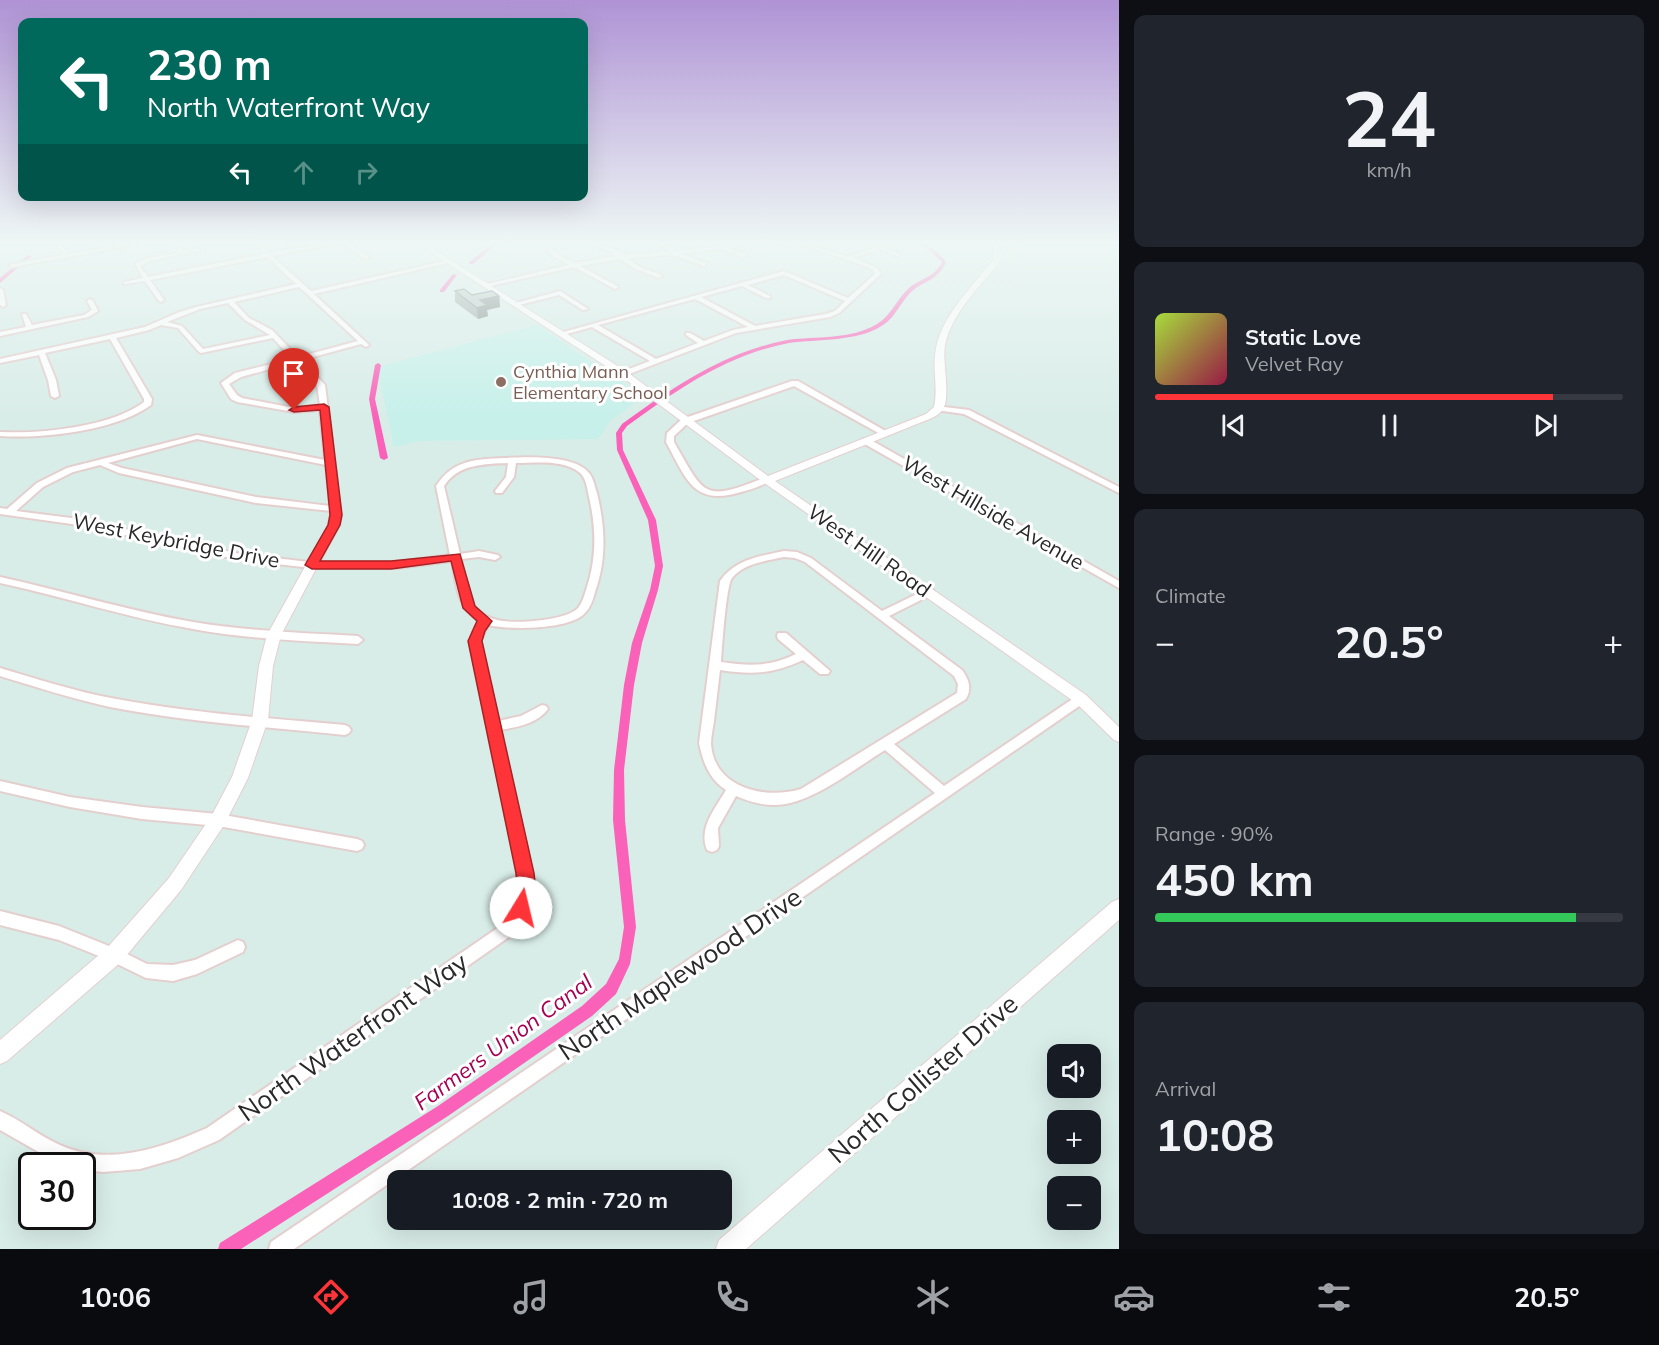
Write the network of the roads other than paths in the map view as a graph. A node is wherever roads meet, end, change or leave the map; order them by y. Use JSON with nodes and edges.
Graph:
{"nodes":[{"id":1,"x":91,"y":302,"type":"edge"},
{"id":2,"x":225,"y":302,"type":"edge"},
{"id":3,"x":231,"y":302,"type":"edge"},
{"id":4,"x":319,"y":302,"type":"edge"},
{"id":5,"x":512,"y":302,"type":"edge"},
{"id":6,"x":522,"y":302,"type":"edge"},
{"id":7,"x":576,"y":302,"type":"edge"},
{"id":8,"x":677,"y":302,"type":"edge"},
{"id":9,"x":706,"y":302,"type":"edge"},
{"id":10,"x":847,"y":302,"type":"edge"},
{"id":11,"x":965,"y":302,"type":"edge"},
{"id":12,"x":515,"y":304,"type":"junction"},
{"id":13,"x":579,"y":304,"type":"junction"},
{"id":14,"x":567,"y":307,"type":"dead end"},
{"id":15,"x":585,"y":309,"type":"dead end"},
{"id":16,"x":24,"y":315,"type":"dead end"},
{"id":17,"x":162,"y":323,"type":"junction"},
{"id":18,"x":594,"y":325,"type":"junction"},
{"id":19,"x":753,"y":327,"type":"junction"},
{"id":20,"x":30,"y":328,"type":"junction"},
{"id":21,"x":562,"y":333,"type":"junction"},
{"id":22,"x":0,"y":334,"type":"edge"},
{"id":23,"x":688,"y":334,"type":"dead end"},
{"id":24,"x":275,"y":336,"type":"junction"},
{"id":25,"x":112,"y":337,"type":"junction"},
{"id":26,"x":703,"y":343,"type":"junction"},
{"id":27,"x":41,"y":352,"type":"junction"},
{"id":28,"x":298,"y":360,"type":"junction"},
{"id":29,"x":0,"y":361,"type":"edge"},
{"id":30,"x":656,"y":362,"type":"junction"},
{"id":31,"x":624,"y":374,"type":"junction"},
{"id":32,"x":55,"y":396,"type":"dead end"},
{"id":33,"x":324,"y":407,"type":"junction"},
{"id":34,"x":939,"y":408,"type":"junction"},
{"id":35,"x":685,"y":421,"type":"junction"},
{"id":36,"x":885,"y":433,"type":"junction"},
{"id":37,"x":4,"y":434,"type":"edge"},
{"id":38,"x":0,"y":441,"type":"edge"},
{"id":39,"x":866,"y":441,"type":"junction"},
{"id":40,"x":100,"y":462,"type":"junction"},
{"id":41,"x":512,"y":462,"type":"junction"},
{"id":42,"x":330,"y":463,"type":"junction"},
{"id":43,"x":767,"y":480,"type":"junction"},
{"id":44,"x":1119,"y":490,"type":"edge"},
{"id":45,"x":499,"y":491,"type":"dead end"},
{"id":46,"x":335,"y":509,"type":"junction"},
{"id":47,"x":5,"y":512,"type":"edge"},
{"id":48,"x":456,"y":557,"type":"junction"},
{"id":49,"x":495,"y":557,"type":"dead end"},
{"id":50,"x":312,"y":565,"type":"junction"},
{"id":51,"x":0,"y":580,"type":"edge"},
{"id":52,"x":1119,"y":585,"type":"edge"},
{"id":53,"x":929,"y":592,"type":"junction"},
{"id":54,"x":882,"y":615,"type":"junction"},
{"id":55,"x":485,"y":621,"type":"junction"},
{"id":56,"x":274,"y":635,"type":"junction"},
{"id":57,"x":782,"y":636,"type":"dead end"},
{"id":58,"x":358,"y":640,"type":"dead end"},
{"id":59,"x":804,"y":655,"type":"junction"},
{"id":60,"x":714,"y":665,"type":"junction"},
{"id":61,"x":824,"y":671,"type":"dead end"},
{"id":62,"x":0,"y":672,"type":"edge"},
{"id":63,"x":1081,"y":699,"type":"junction"},
{"id":64,"x":542,"y":709,"type":"dead end"},
{"id":65,"x":260,"y":720,"type":"junction"},
{"id":66,"x":494,"y":726,"type":"junction"},
{"id":67,"x":345,"y":730,"type":"dead end"},
{"id":68,"x":1119,"y":736,"type":"edge"},
{"id":69,"x":885,"y":743,"type":"junction"},
{"id":70,"x":0,"y":786,"type":"edge"},
{"id":71,"x":734,"y":789,"type":"junction"},
{"id":72,"x":944,"y":793,"type":"junction"},
{"id":73,"x":218,"y":820,"type":"junction"},
{"id":74,"x":357,"y":845,"type":"dead end"},
{"id":75,"x":712,"y":846,"type":"dead end"},
{"id":76,"x":1119,"y":908,"type":"edge"},
{"id":77,"x":0,"y":918,"type":"edge"},
{"id":78,"x":238,"y":947,"type":"dead end"},
{"id":79,"x":114,"y":955,"type":"junction"},
{"id":80,"x":0,"y":1054,"type":"edge"},
{"id":81,"x":0,"y":1120,"type":"edge"},
{"id":82,"x":278,"y":1249,"type":"edge"},
{"id":83,"x":728,"y":1249,"type":"edge"}],
"edges":[{"from":1,"to":20,"type":"street"},
{"from":2,"to":17,"type":"street"},
{"from":3,"to":24,"type":"street"},
{"from":4,"to":28,"type":"street"},
{"from":5,"to":12,"type":"street","name":"West Hill Road"},
{"from":6,"to":12,"type":"street"},
{"from":7,"to":13,"type":"street"},
{"from":8,"to":18,"type":"street"},
{"from":9,"to":19,"type":"street"},
{"from":10,"to":19,"type":"street"},
{"from":11,"to":34,"type":"street"},
{"from":12,"to":21,"type":"street","name":"West Hill Road"},
{"from":13,"to":14,"type":"street"},
{"from":13,"to":15,"type":"street"},
{"from":16,"to":20,"type":"street"},
{"from":17,"to":24,"type":"street"},
{"from":17,"to":25,"type":"street"},
{"from":18,"to":21,"type":"street"},
{"from":18,"to":30,"type":"street"},
{"from":19,"to":26,"type":"street"},
{"from":20,"to":22,"type":"street"},
{"from":21,"to":31,"type":"street","name":"West Hill Road"},
{"from":23,"to":26,"type":"street"},
{"from":24,"to":28,"type":"street"},
{"from":25,"to":27,"type":"street"},
{"from":25,"to":37,"type":"street"},
{"from":26,"to":30,"type":"street"},
{"from":27,"to":29,"type":"street"},
{"from":27,"to":32,"type":"street"},
{"from":28,"to":33,"type":"street"},
{"from":28,"to":33,"type":"street"},
{"from":30,"to":31,"type":"street"},
{"from":31,"to":35,"type":"street","name":"West Hill Road"},
{"from":33,"to":42,"type":"street"},
{"from":34,"to":36,"type":"street"},
{"from":34,"to":44,"type":"street"},
{"from":35,"to":36,"type":"street"},
{"from":35,"to":43,"type":"street","name":"West Hill Road"},
{"from":35,"to":43,"type":"street"},
{"from":36,"to":39,"type":"street"},
{"from":37,"to":38,"type":"street"},
{"from":39,"to":43,"type":"street"},
{"from":39,"to":52,"type":"street","name":"West Hillside Avenue"},
{"from":40,"to":42,"type":"street"},
{"from":40,"to":46,"type":"street"},
{"from":40,"to":47,"type":"street"},
{"from":41,"to":45,"type":"street"},
{"from":41,"to":48,"type":"street"},
{"from":41,"to":55,"type":"street"},
{"from":42,"to":46,"type":"street"},
{"from":43,"to":53,"type":"street","name":"West Hill Road"},
{"from":46,"to":50,"type":"street"},
{"from":47,"to":50,"type":"street","name":"West Keybridge Drive"},
{"from":48,"to":49,"type":"street","name":"West Keybridge Drive"},
{"from":48,"to":50,"type":"street","name":"West Keybridge Drive"},
{"from":48,"to":55,"type":"street"},
{"from":50,"to":56,"type":"street"},
{"from":51,"to":56,"type":"street"},
{"from":53,"to":54,"type":"street"},
{"from":53,"to":63,"type":"street","name":"West Hill Road"},
{"from":54,"to":60,"type":"street"},
{"from":54,"to":69,"type":"street"},
{"from":55,"to":66,"type":"street","name":"North Waterfront Way"},
{"from":56,"to":58,"type":"street"},
{"from":56,"to":65,"type":"street"},
{"from":57,"to":59,"type":"street"},
{"from":59,"to":60,"type":"street"},
{"from":59,"to":61,"type":"street"},
{"from":60,"to":71,"type":"street"},
{"from":62,"to":65,"type":"street"},
{"from":63,"to":68,"type":"street","name":"West Hill Road"},
{"from":63,"to":72,"type":"street","name":"North Maplewood Drive"},
{"from":64,"to":66,"type":"street"},
{"from":65,"to":67,"type":"street"},
{"from":65,"to":73,"type":"street"},
{"from":66,"to":81,"type":"street","name":"North Waterfront Way"},
{"from":69,"to":71,"type":"street"},
{"from":69,"to":72,"type":"street"},
{"from":70,"to":73,"type":"street"},
{"from":71,"to":75,"type":"street"},
{"from":72,"to":82,"type":"street","name":"North Maplewood Drive"},
{"from":73,"to":74,"type":"street"},
{"from":73,"to":79,"type":"street"},
{"from":76,"to":83,"type":"street","name":"North Collister Drive"},
{"from":77,"to":79,"type":"street"},
{"from":78,"to":79,"type":"street"},
{"from":79,"to":80,"type":"street"}]}
